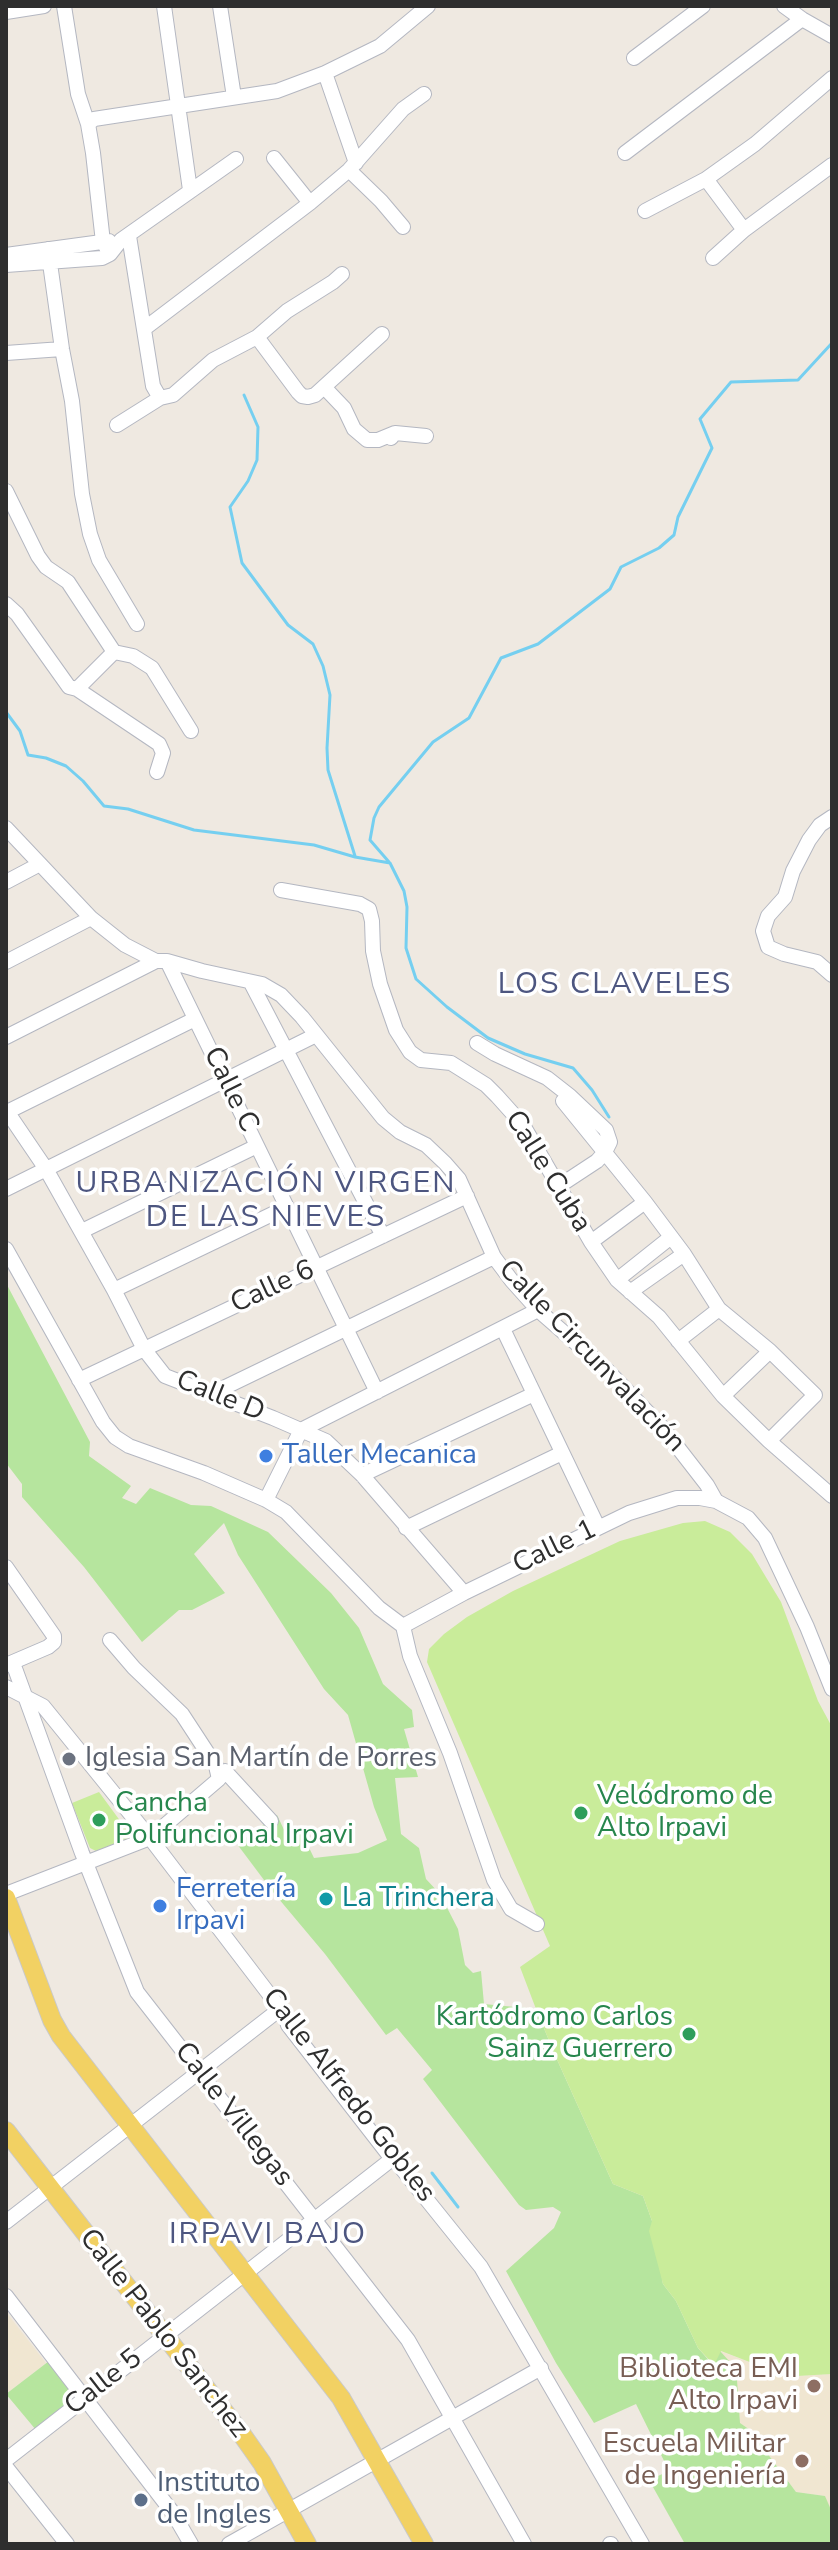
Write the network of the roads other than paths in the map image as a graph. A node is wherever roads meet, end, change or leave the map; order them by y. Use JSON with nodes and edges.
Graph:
{"nodes":[{"id":1,"x":44,"y":6,"type":"edge"},
{"id":2,"x":64,"y":6,"type":"edge"},
{"id":3,"x":164,"y":6,"type":"edge"},
{"id":4,"x":220,"y":6,"type":"edge"},
{"id":5,"x":428,"y":6,"type":"edge"},
{"id":6,"x":703,"y":6,"type":"edge"},
{"id":7,"x":784,"y":6,"type":"edge"},
{"id":8,"x":6,"y":12,"type":"edge"},
{"id":9,"x":802,"y":19,"type":"junction"},
{"id":10,"x":832,"y":36,"type":"edge"},
{"id":11,"x":634,"y":58,"type":"dead end"},
{"id":12,"x":325,"y":73,"type":"junction"},
{"id":13,"x":832,"y":78,"type":"edge"},
{"id":14,"x":424,"y":94,"type":"dead end"},
{"id":15,"x":234,"y":97,"type":"junction"},
{"id":16,"x":179,"y":108,"type":"junction"},
{"id":17,"x":88,"y":124,"type":"junction"},
{"id":18,"x":625,"y":153,"type":"dead end"},
{"id":19,"x":274,"y":158,"type":"dead end"},
{"id":20,"x":236,"y":159,"type":"dead end"},
{"id":21,"x":832,"y":165,"type":"edge"},
{"id":22,"x":353,"y":166,"type":"junction"},
{"id":23,"x":706,"y":179,"type":"junction"},
{"id":24,"x":190,"y":190,"type":"junction"},
{"id":25,"x":310,"y":203,"type":"junction"},
{"id":26,"x":645,"y":211,"type":"dead end"},
{"id":27,"x":403,"y":227,"type":"dead end"},
{"id":28,"x":744,"y":230,"type":"junction"},
{"id":29,"x":125,"y":238,"type":"junction"},
{"id":30,"x":106,"y":248,"type":"junction"},
{"id":31,"x":49,"y":256,"type":"junction"},
{"id":32,"x":7,"y":257,"type":"edge"},
{"id":33,"x":713,"y":258,"type":"dead end"},
{"id":34,"x":342,"y":274,"type":"dead end"},
{"id":35,"x":144,"y":329,"type":"junction"},
{"id":36,"x":382,"y":334,"type":"dead end"},
{"id":37,"x":257,"y":337,"type":"junction"},
{"id":38,"x":62,"y":349,"type":"junction"},
{"id":39,"x":6,"y":353,"type":"edge"},
{"id":40,"x":324,"y":387,"type":"junction"},
{"id":41,"x":160,"y":398,"type":"junction"},
{"id":42,"x":117,"y":425,"type":"dead end"},
{"id":43,"x":426,"y":436,"type":"dead end"},
{"id":44,"x":6,"y":491,"type":"edge"},
{"id":45,"x":12,"y":518,"type":"edge"},
{"id":46,"x":6,"y":604,"type":"edge"},
{"id":47,"x":137,"y":624,"type":"dead end"},
{"id":48,"x":114,"y":652,"type":"junction"},
{"id":49,"x":77,"y":689,"type":"junction"},
{"id":50,"x":191,"y":731,"type":"dead end"},
{"id":51,"x":157,"y":772,"type":"dead end"},
{"id":52,"x":832,"y":817,"type":"edge"},
{"id":53,"x":6,"y":828,"type":"edge"},
{"id":54,"x":40,"y":864,"type":"junction"},
{"id":55,"x":6,"y":882,"type":"edge"},
{"id":56,"x":281,"y":890,"type":"dead end"},
{"id":57,"x":91,"y":918,"type":"junction"},
{"id":58,"x":162,"y":961,"type":"junction"},
{"id":59,"x":6,"y":962,"type":"edge"},
{"id":60,"x":832,"y":975,"type":"edge"},
{"id":61,"x":251,"y":983,"type":"junction"},
{"id":62,"x":195,"y":1019,"type":"junction"},
{"id":63,"x":316,"y":1035,"type":"junction"},
{"id":64,"x":6,"y":1037,"type":"edge"},
{"id":65,"x":477,"y":1043,"type":"dead end"},
{"id":66,"x":285,"y":1050,"type":"junction"},
{"id":67,"x":225,"y":1080,"type":"junction"},
{"id":68,"x":563,"y":1101,"type":"dead end"},
{"id":69,"x":6,"y":1111,"type":"edge"},
{"id":70,"x":257,"y":1146,"type":"junction"},
{"id":71,"x":605,"y":1152,"type":"junction"},
{"id":72,"x":46,"y":1169,"type":"junction"},
{"id":73,"x":559,"y":1186,"type":"junction"},
{"id":74,"x":6,"y":1189,"type":"edge"},
{"id":75,"x":467,"y":1196,"type":"junction"},
{"id":76,"x":645,"y":1202,"type":"junction"},
{"id":77,"x":287,"y":1207,"type":"junction"},
{"id":78,"x":82,"y":1231,"type":"junction"},
{"id":79,"x":383,"y":1236,"type":"junction"},
{"id":80,"x":671,"y":1237,"type":"junction"},
{"id":81,"x":591,"y":1242,"type":"junction"},
{"id":82,"x":6,"y":1249,"type":"edge"},
{"id":83,"x":684,"y":1254,"type":"junction"},
{"id":84,"x":494,"y":1257,"type":"junction"},
{"id":85,"x":316,"y":1268,"type":"junction"},
{"id":86,"x":617,"y":1280,"type":"junction"},
{"id":87,"x":114,"y":1290,"type":"junction"},
{"id":88,"x":630,"y":1292,"type":"junction"},
{"id":89,"x":719,"y":1309,"type":"junction"},
{"id":90,"x":538,"y":1310,"type":"junction"},
{"id":91,"x":346,"y":1328,"type":"junction"},
{"id":92,"x":503,"y":1329,"type":"junction"},
{"id":93,"x":678,"y":1341,"type":"junction"},
{"id":94,"x":144,"y":1349,"type":"junction"},
{"id":95,"x":770,"y":1351,"type":"junction"},
{"id":96,"x":79,"y":1380,"type":"junction"},
{"id":97,"x":377,"y":1392,"type":"junction"},
{"id":98,"x":211,"y":1394,"type":"junction"},
{"id":99,"x":534,"y":1394,"type":"junction"},
{"id":100,"x":723,"y":1396,"type":"junction"},
{"id":101,"x":301,"y":1430,"type":"junction"},
{"id":102,"x":769,"y":1441,"type":"junction"},
{"id":103,"x":562,"y":1453,"type":"junction"},
{"id":104,"x":832,"y":1472,"type":"edge"},
{"id":105,"x":362,"y":1475,"type":"junction"},
{"id":106,"x":819,"y":1484,"type":"junction"},
{"id":107,"x":832,"y":1496,"type":"edge"},
{"id":108,"x":266,"y":1500,"type":"junction"},
{"id":109,"x":716,"y":1501,"type":"junction"},
{"id":110,"x":598,"y":1527,"type":"junction"},
{"id":111,"x":406,"y":1528,"type":"junction"},
{"id":112,"x":6,"y":1567,"type":"edge"},
{"id":113,"x":464,"y":1593,"type":"junction"},
{"id":114,"x":403,"y":1626,"type":"junction"},
{"id":115,"x":110,"y":1640,"type":"dead end"},
{"id":116,"x":10,"y":1664,"type":"edge"},
{"id":117,"x":6,"y":1687,"type":"edge"},
{"id":118,"x":832,"y":1689,"type":"edge"},
{"id":119,"x":25,"y":1697,"type":"junction"},
{"id":120,"x":222,"y":1773,"type":"junction"},
{"id":121,"x":271,"y":1821,"type":"dead end"},
{"id":122,"x":150,"y":1838,"type":"junction"},
{"id":123,"x":87,"y":1864,"type":"junction"},
{"id":124,"x":6,"y":1896,"type":"edge"},
{"id":125,"x":537,"y":1924,"type":"dead end"},
{"id":126,"x":280,"y":2009,"type":"junction"},
{"id":127,"x":199,"y":2072,"type":"junction"},
{"id":128,"x":130,"y":2125,"type":"junction"},
{"id":129,"x":6,"y":2131,"type":"edge"},
{"id":130,"x":392,"y":2159,"type":"junction"},
{"id":131,"x":49,"y":2187,"type":"junction"},
{"id":132,"x":314,"y":2219,"type":"junction"},
{"id":133,"x":6,"y":2222,"type":"edge"},
{"id":134,"x":245,"y":2273,"type":"junction"},
{"id":135,"x":6,"y":2296,"type":"edge"},
{"id":136,"x":164,"y":2336,"type":"junction"},
{"id":137,"x":541,"y":2368,"type":"junction"},
{"id":138,"x":84,"y":2398,"type":"junction"},
{"id":139,"x":453,"y":2418,"type":"junction"},
{"id":140,"x":6,"y":2460,"type":"edge"},
{"id":141,"x":378,"y":2461,"type":"junction"},
{"id":142,"x":6,"y":2467,"type":"edge"},
{"id":143,"x":289,"y":2511,"type":"junction"},
{"id":144,"x":67,"y":2544,"type":"edge"},
{"id":145,"x":191,"y":2544,"type":"edge"},
{"id":146,"x":229,"y":2544,"type":"edge"},
{"id":147,"x":307,"y":2544,"type":"edge"},
{"id":148,"x":424,"y":2544,"type":"edge"},
{"id":149,"x":524,"y":2544,"type":"edge"},
{"id":150,"x":642,"y":2544,"type":"edge"}],
"edges":[{"from":1,"to":8,"type":"street"},
{"from":2,"to":17,"type":"street"},
{"from":3,"to":16,"type":"street"},
{"from":4,"to":15,"type":"street"},
{"from":5,"to":12,"type":"street"},
{"from":6,"to":11,"type":"street"},
{"from":7,"to":9,"type":"street"},
{"from":9,"to":10,"type":"street"},
{"from":9,"to":18,"type":"street"},
{"from":12,"to":15,"type":"street"},
{"from":12,"to":22,"type":"street"},
{"from":13,"to":23,"type":"street"},
{"from":14,"to":22,"type":"street"},
{"from":15,"to":16,"type":"street"},
{"from":16,"to":17,"type":"street"},
{"from":16,"to":24,"type":"street"},
{"from":17,"to":30,"type":"street"},
{"from":19,"to":25,"type":"street"},
{"from":20,"to":24,"type":"street"},
{"from":21,"to":28,"type":"street"},
{"from":22,"to":25,"type":"street"},
{"from":22,"to":27,"type":"street"},
{"from":23,"to":26,"type":"street"},
{"from":23,"to":28,"type":"street"},
{"from":24,"to":29,"type":"street"},
{"from":25,"to":35,"type":"street"},
{"from":28,"to":33,"type":"street"},
{"from":29,"to":30,"type":"street"},
{"from":29,"to":35,"type":"street"},
{"from":30,"to":31,"type":"street"},
{"from":31,"to":32,"type":"street"},
{"from":31,"to":38,"type":"street"},
{"from":34,"to":37,"type":"street"},
{"from":35,"to":41,"type":"street"},
{"from":36,"to":40,"type":"street"},
{"from":37,"to":40,"type":"street"},
{"from":37,"to":41,"type":"street"},
{"from":38,"to":39,"type":"street"},
{"from":38,"to":47,"type":"street"},
{"from":40,"to":43,"type":"street"},
{"from":41,"to":42,"type":"street"},
{"from":44,"to":45,"type":"street"},
{"from":45,"to":48,"type":"street"},
{"from":46,"to":49,"type":"street"},
{"from":48,"to":49,"type":"street"},
{"from":48,"to":50,"type":"street"},
{"from":49,"to":51,"type":"street"},
{"from":52,"to":60,"type":"street"},
{"from":53,"to":54,"type":"street","name":"Calle Circunvalación"},
{"from":54,"to":55,"type":"street"},
{"from":54,"to":57,"type":"street","name":"Calle Circunvalación"},
{"from":56,"to":73,"type":"street","name":"Calle Cuba"},
{"from":57,"to":58,"type":"street","name":"Calle Circunvalación"},
{"from":57,"to":59,"type":"street"},
{"from":58,"to":61,"type":"street","name":"Calle Circunvalación"},
{"from":58,"to":62,"type":"street","name":"Calle C"},
{"from":58,"to":64,"type":"street"},
{"from":61,"to":63,"type":"street","name":"Calle Circunvalación"},
{"from":61,"to":66,"type":"street"},
{"from":62,"to":67,"type":"street","name":"Calle C"},
{"from":62,"to":69,"type":"street"},
{"from":63,"to":66,"type":"street"},
{"from":63,"to":75,"type":"street","name":"Calle Circunvalación"},
{"from":65,"to":71,"type":"street"},
{"from":66,"to":67,"type":"street"},
{"from":66,"to":79,"type":"street"},
{"from":67,"to":70,"type":"street","name":"Calle C"},
{"from":67,"to":72,"type":"street"},
{"from":68,"to":71,"type":"street"},
{"from":69,"to":72,"type":"street","name":"Calle D"},
{"from":70,"to":77,"type":"street","name":"Calle C"},
{"from":70,"to":78,"type":"street"},
{"from":71,"to":73,"type":"street"},
{"from":71,"to":76,"type":"street"},
{"from":72,"to":74,"type":"street"},
{"from":72,"to":78,"type":"street","name":"Calle D"},
{"from":73,"to":81,"type":"street","name":"Calle Cuba"},
{"from":75,"to":79,"type":"street","name":"Calle 6"},
{"from":75,"to":84,"type":"street","name":"Calle Circunvalación"},
{"from":76,"to":80,"type":"street"},
{"from":76,"to":81,"type":"street"},
{"from":77,"to":85,"type":"street","name":"Calle C"},
{"from":77,"to":87,"type":"street"},
{"from":78,"to":87,"type":"street","name":"Calle D"},
{"from":79,"to":85,"type":"street","name":"Calle 6"},
{"from":80,"to":83,"type":"street"},
{"from":80,"to":86,"type":"street"},
{"from":81,"to":86,"type":"street","name":"Calle Cuba"},
{"from":82,"to":96,"type":"street"},
{"from":83,"to":88,"type":"street"},
{"from":83,"to":89,"type":"street"},
{"from":84,"to":90,"type":"street","name":"Calle Circunvalación"},
{"from":84,"to":91,"type":"street"},
{"from":85,"to":91,"type":"street","name":"Calle C"},
{"from":85,"to":94,"type":"street","name":"Calle 6"},
{"from":86,"to":88,"type":"street","name":"Calle Cuba"},
{"from":87,"to":94,"type":"street","name":"Calle D"},
{"from":88,"to":93,"type":"street","name":"Calle Cuba"},
{"from":89,"to":93,"type":"street"},
{"from":89,"to":95,"type":"street"},
{"from":90,"to":92,"type":"street"},
{"from":90,"to":109,"type":"street","name":"Calle Circunvalación"},
{"from":91,"to":97,"type":"street","name":"Calle C"},
{"from":91,"to":98,"type":"street"},
{"from":92,"to":97,"type":"street"},
{"from":92,"to":99,"type":"street"},
{"from":93,"to":100,"type":"street","name":"Calle Cuba"},
{"from":94,"to":96,"type":"street","name":"Calle 6"},
{"from":94,"to":98,"type":"street","name":"Calle D"},
{"from":95,"to":100,"type":"street"},
{"from":95,"to":102,"type":"street"},
{"from":96,"to":108,"type":"street"},
{"from":97,"to":101,"type":"street"},
{"from":98,"to":101,"type":"street","name":"Calle D"},
{"from":99,"to":103,"type":"street"},
{"from":99,"to":105,"type":"street"},
{"from":100,"to":102,"type":"street","name":"Calle Cuba"},
{"from":101,"to":105,"type":"street","name":"Calle D"},
{"from":101,"to":108,"type":"street"},
{"from":102,"to":106,"type":"street","name":"Calle Cuba"},
{"from":103,"to":110,"type":"street"},
{"from":103,"to":111,"type":"street"},
{"from":104,"to":106,"type":"street"},
{"from":105,"to":111,"type":"street","name":"Calle D"},
{"from":106,"to":107,"type":"street","name":"Calle Cuba"},
{"from":108,"to":114,"type":"street"},
{"from":109,"to":110,"type":"street","name":"Calle 1"},
{"from":109,"to":118,"type":"street"},
{"from":110,"to":113,"type":"street","name":"Calle 1"},
{"from":111,"to":113,"type":"street","name":"Calle D"},
{"from":112,"to":116,"type":"street"},
{"from":113,"to":114,"type":"street","name":"Calle 1"},
{"from":114,"to":125,"type":"street"},
{"from":115,"to":120,"type":"street"},
{"from":116,"to":119,"type":"street","name":"Calle Villegas"},
{"from":117,"to":119,"type":"street","name":"Calle Alfredo Gobles"},
{"from":119,"to":122,"type":"street","name":"Calle Alfredo Gobles"},
{"from":119,"to":123,"type":"street","name":"Calle Villegas"},
{"from":120,"to":121,"type":"street"},
{"from":120,"to":122,"type":"street"},
{"from":122,"to":123,"type":"street"},
{"from":122,"to":126,"type":"street","name":"Calle Alfredo Gobles"},
{"from":123,"to":124,"type":"street"},
{"from":123,"to":127,"type":"street","name":"Calle Villegas"},
{"from":124,"to":128,"type":"main road"},
{"from":126,"to":127,"type":"street"},
{"from":126,"to":130,"type":"street","name":"Calle Alfredo Gobles"},
{"from":127,"to":128,"type":"street"},
{"from":127,"to":132,"type":"street","name":"Calle Villegas"},
{"from":128,"to":131,"type":"street"},
{"from":128,"to":134,"type":"main road"},
{"from":129,"to":131,"type":"main road","name":"Calle Pablo Sanchez"},
{"from":130,"to":132,"type":"street","name":"Calle 5"},
{"from":130,"to":137,"type":"street","name":"Calle Alfredo Gobles"},
{"from":131,"to":133,"type":"street"},
{"from":131,"to":136,"type":"main road","name":"Calle Pablo Sanchez"},
{"from":132,"to":134,"type":"street","name":"Calle 5"},
{"from":132,"to":139,"type":"street","name":"Calle Villegas"},
{"from":134,"to":136,"type":"street","name":"Calle 5"},
{"from":134,"to":141,"type":"main road"},
{"from":135,"to":138,"type":"street"},
{"from":136,"to":138,"type":"street","name":"Calle 5"},
{"from":136,"to":143,"type":"main road","name":"Calle Pablo Sanchez"},
{"from":137,"to":139,"type":"street"},
{"from":137,"to":150,"type":"street","name":"Calle Alfredo Gobles"},
{"from":138,"to":140,"type":"street","name":"Calle 5"},
{"from":138,"to":145,"type":"street"},
{"from":139,"to":141,"type":"street"},
{"from":139,"to":149,"type":"street","name":"Calle Villegas"},
{"from":141,"to":143,"type":"street"},
{"from":141,"to":148,"type":"main road"},
{"from":142,"to":144,"type":"street"},
{"from":143,"to":146,"type":"street"},
{"from":143,"to":147,"type":"main road","name":"Calle Pablo Sanchez"}]}
